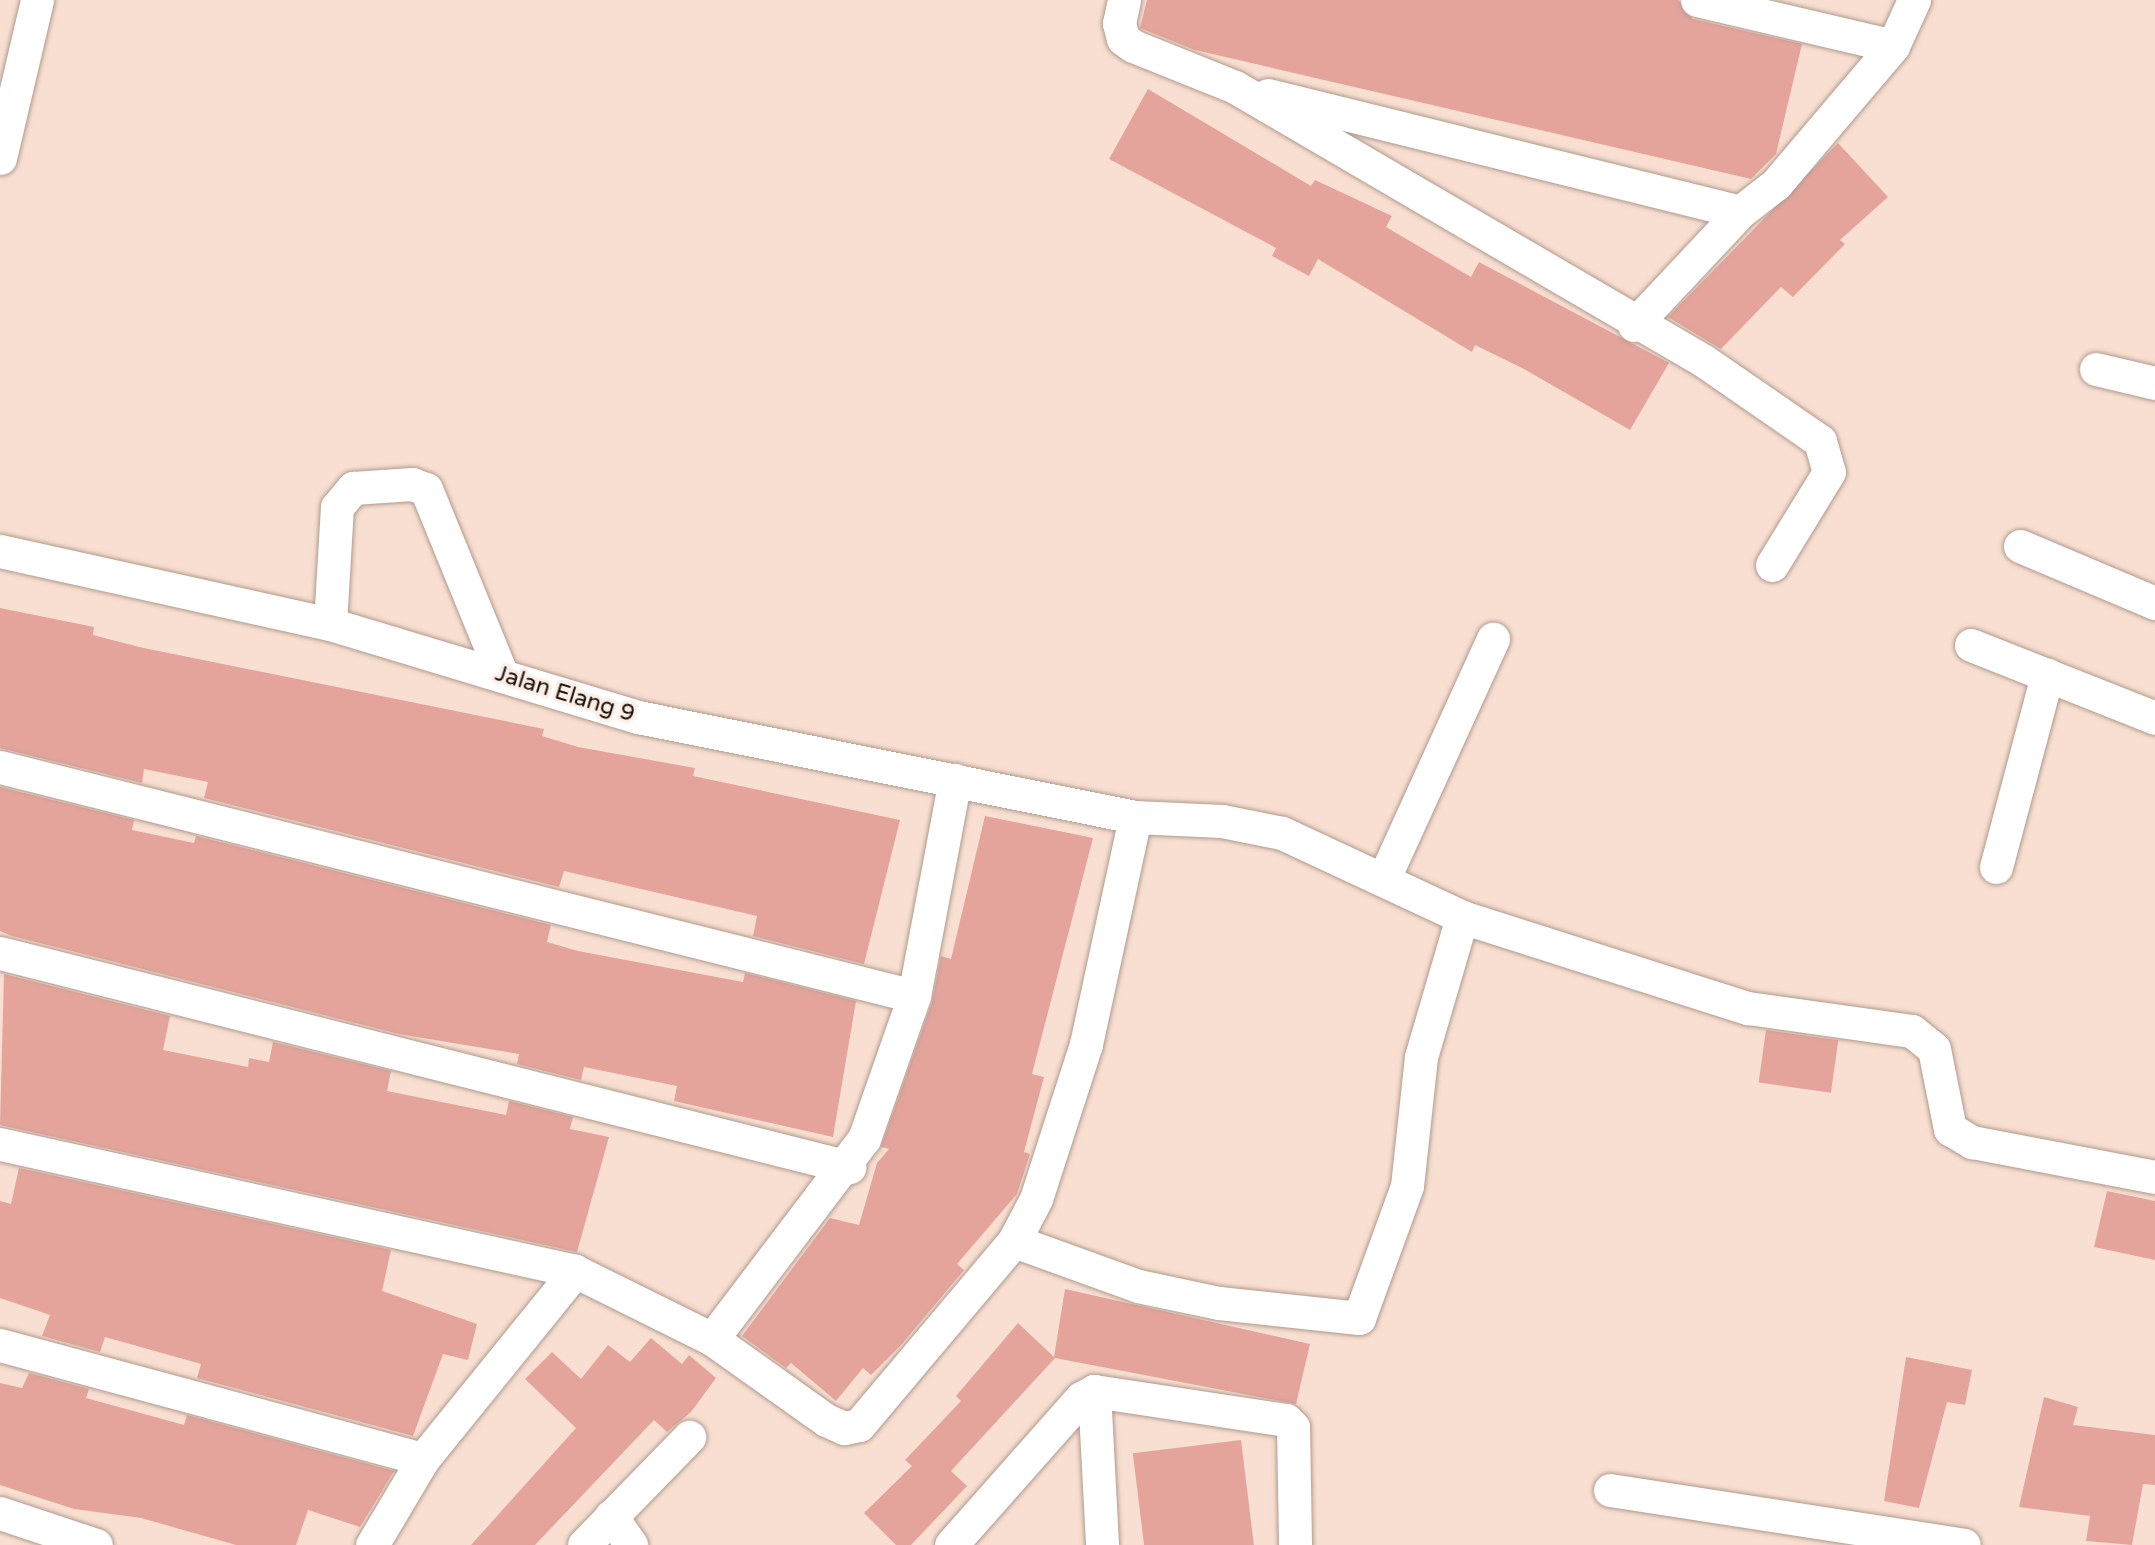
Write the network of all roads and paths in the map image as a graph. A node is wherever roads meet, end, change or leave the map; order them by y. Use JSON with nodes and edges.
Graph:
{"nodes":[{"id":1,"x":37,"y":0,"type":"edge"},
{"id":2,"x":1124,"y":0,"type":"edge"},
{"id":3,"x":1697,"y":0,"type":"edge"},
{"id":4,"x":1914,"y":0,"type":"edge"},
{"id":5,"x":1893,"y":46,"type":"junction"},
{"id":6,"x":1235,"y":87,"type":"junction"},
{"id":7,"x":0,"y":158,"type":"edge"},
{"id":8,"x":1740,"y":212,"type":"junction"},
{"id":9,"x":1634,"y":325,"type":"junction"},
{"id":10,"x":2096,"y":369,"type":"dead end"},
{"id":11,"x":2155,"y":383,"type":"edge"},
{"id":12,"x":2020,"y":546,"type":"dead end"},
{"id":13,"x":0,"y":551,"type":"edge"},
{"id":14,"x":1772,"y":565,"type":"dead end"},
{"id":15,"x":2155,"y":603,"type":"edge"},
{"id":16,"x":330,"y":624,"type":"junction"},
{"id":17,"x":1493,"y":639,"type":"dead end"},
{"id":18,"x":1971,"y":645,"type":"dead end"},
{"id":19,"x":501,"y":673,"type":"junction"},
{"id":20,"x":2047,"y":675,"type":"junction"},
{"id":21,"x":2155,"y":718,"type":"edge"},
{"id":22,"x":0,"y":767,"type":"edge"},
{"id":23,"x":956,"y":780,"type":"junction"},
{"id":24,"x":1135,"y":817,"type":"junction"},
{"id":25,"x":1996,"y":867,"type":"dead end"},
{"id":26,"x":1384,"y":878,"type":"junction"},
{"id":27,"x":1462,"y":917,"type":"junction"},
{"id":28,"x":0,"y":953,"type":"edge"},
{"id":29,"x":914,"y":996,"type":"junction"},
{"id":30,"x":0,"y":1144,"type":"edge"},
{"id":31,"x":849,"y":1167,"type":"junction"},
{"id":32,"x":2155,"y":1177,"type":"edge"},
{"id":33,"x":1014,"y":1241,"type":"junction"},
{"id":34,"x":575,"y":1271,"type":"junction"},
{"id":35,"x":712,"y":1339,"type":"junction"},
{"id":36,"x":0,"y":1345,"type":"edge"},
{"id":37,"x":1094,"y":1391,"type":"junction"},
{"id":38,"x":689,"y":1437,"type":"dead end"},
{"id":39,"x":423,"y":1459,"type":"junction"},
{"id":40,"x":1610,"y":1490,"type":"dead end"},
{"id":41,"x":0,"y":1513,"type":"edge"},
{"id":42,"x":611,"y":1516,"type":"junction"},
{"id":43,"x":96,"y":1545,"type":"edge"},
{"id":44,"x":372,"y":1545,"type":"edge"},
{"id":45,"x":584,"y":1545,"type":"edge"},
{"id":46,"x":631,"y":1545,"type":"edge"},
{"id":47,"x":951,"y":1545,"type":"edge"},
{"id":48,"x":1102,"y":1545,"type":"edge"},
{"id":49,"x":1295,"y":1545,"type":"edge"},
{"id":50,"x":1964,"y":1545,"type":"edge"}],
"edges":[{"from":1,"to":7,"type":"street"},
{"from":2,"to":6,"type":"street"},
{"from":3,"to":5,"type":"street"},
{"from":4,"to":5,"type":"street"},
{"from":5,"to":8,"type":"street"},
{"from":6,"to":8,"type":"street"},
{"from":6,"to":9,"type":"street"},
{"from":8,"to":9,"type":"street"},
{"from":9,"to":14,"type":"street"},
{"from":10,"to":11,"type":"street"},
{"from":12,"to":15,"type":"street"},
{"from":13,"to":16,"type":"street","name":"Jalan Elang 9"},
{"from":16,"to":19,"type":"street","name":"Jalan Elang 9"},
{"from":16,"to":19,"type":"street"},
{"from":17,"to":26,"type":"street"},
{"from":18,"to":20,"type":"street"},
{"from":19,"to":23,"type":"street","name":"Jalan Elang 9"},
{"from":20,"to":21,"type":"street"},
{"from":20,"to":25,"type":"street"},
{"from":22,"to":29,"type":"street"},
{"from":23,"to":24,"type":"street","name":"Jalan Elang 9"},
{"from":23,"to":29,"type":"street"},
{"from":24,"to":26,"type":"street","name":"Jalan Elang 9"},
{"from":24,"to":33,"type":"street"},
{"from":26,"to":27,"type":"street","name":"Jalan Elang 9"},
{"from":27,"to":32,"type":"street","name":"Jalan Elang 9"},
{"from":27,"to":33,"type":"street"},
{"from":28,"to":31,"type":"street"},
{"from":29,"to":31,"type":"street"},
{"from":30,"to":34,"type":"street"},
{"from":31,"to":35,"type":"street"},
{"from":33,"to":35,"type":"street"},
{"from":34,"to":35,"type":"street"},
{"from":34,"to":39,"type":"street"},
{"from":36,"to":39,"type":"street"},
{"from":37,"to":47,"type":"street"},
{"from":37,"to":48,"type":"street"},
{"from":37,"to":49,"type":"street"},
{"from":38,"to":42,"type":"street"},
{"from":39,"to":44,"type":"street"},
{"from":40,"to":50,"type":"street"},
{"from":41,"to":43,"type":"street"},
{"from":42,"to":45,"type":"street"},
{"from":42,"to":46,"type":"street"}]}
